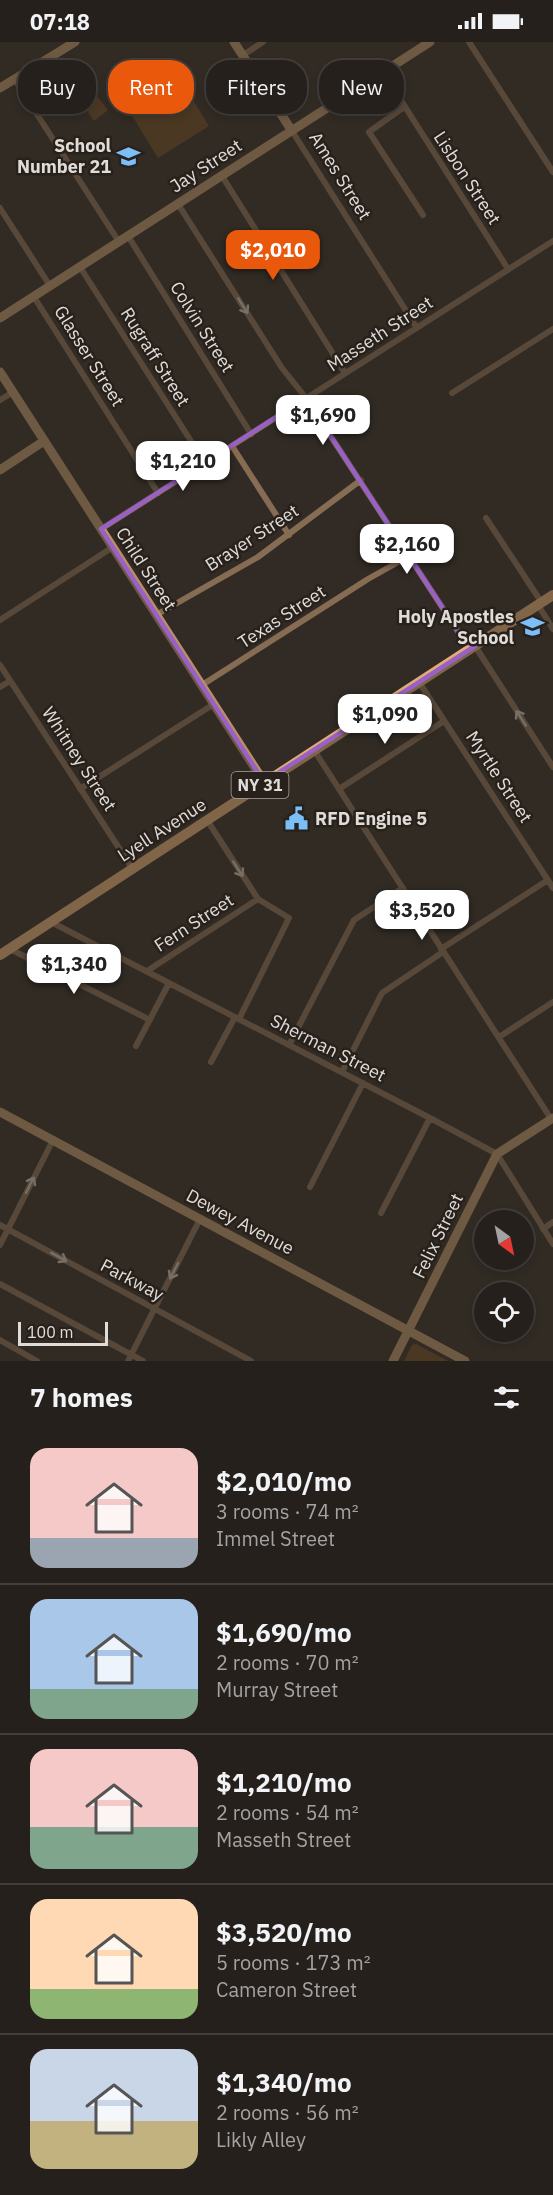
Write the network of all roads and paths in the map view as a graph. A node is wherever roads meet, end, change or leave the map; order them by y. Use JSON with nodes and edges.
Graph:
{"nodes":[{"id":1,"x":75,"y":42,"type":"edge"},
{"id":2,"x":234,"y":42,"type":"edge"},
{"id":3,"x":263,"y":42,"type":"edge"},
{"id":4,"x":430,"y":42,"type":"edge"},
{"id":5,"x":469,"y":42,"type":"edge"},
{"id":6,"x":243,"y":55,"type":"junction"},
{"id":7,"x":401,"y":60,"type":"edge"},
{"id":8,"x":15,"y":80,"type":"junction"},
{"id":9,"x":0,"y":88,"type":"edge"},
{"id":10,"x":404,"y":107,"type":"edge"},
{"id":11,"x":319,"y":113,"type":"edge"},
{"id":12,"x":394,"y":114,"type":"edge"},
{"id":13,"x":292,"y":131,"type":"junction"},
{"id":14,"x":551,"y":165,"type":"edge"},
{"id":15,"x":553,"y":172,"type":"edge"},
{"id":16,"x":222,"y":176,"type":"junction"},
{"id":17,"x":178,"y":204,"type":"junction"},
{"id":18,"x":0,"y":208,"type":"edge"},
{"id":19,"x":423,"y":215,"type":"dead end"},
{"id":20,"x":123,"y":239,"type":"junction"},
{"id":21,"x":553,"y":240,"type":"edge"},
{"id":22,"x":80,"y":267,"type":"junction"},
{"id":23,"x":508,"y":269,"type":"junction"},
{"id":24,"x":50,"y":286,"type":"junction"},
{"id":25,"x":33,"y":297,"type":"junction"},
{"id":26,"x":0,"y":318,"type":"edge"},
{"id":27,"x":417,"y":328,"type":"junction"},
{"id":28,"x":553,"y":328,"type":"edge"},
{"id":29,"x":0,"y":372,"type":"edge"},
{"id":30,"x":345,"y":373,"type":"junction"},
{"id":31,"x":13,"y":392,"type":"junction"},
{"id":32,"x":452,"y":393,"type":"dead end"},
{"id":33,"x":306,"y":398,"type":"junction"},
{"id":34,"x":0,"y":400,"type":"edge"},
{"id":35,"x":251,"y":434,"type":"junction"},
{"id":36,"x":44,"y":441,"type":"junction"},
{"id":37,"x":232,"y":446,"type":"junction"},
{"id":38,"x":205,"y":463,"type":"junction"},
{"id":39,"x":0,"y":470,"type":"edge"},
{"id":40,"x":361,"y":480,"type":"junction"},
{"id":41,"x":158,"y":493,"type":"junction"},
{"id":42,"x":486,"y":518,"type":"dead end"},
{"id":43,"x":101,"y":529,"type":"junction"},
{"id":44,"x":289,"y":535,"type":"junction"},
{"id":45,"x":113,"y":547,"type":"junction"},
{"id":46,"x":409,"y":556,"type":"junction"},
{"id":47,"x":553,"y":596,"type":"edge"},
{"id":48,"x":540,"y":604,"type":"junction"},
{"id":49,"x":156,"y":615,"type":"junction"},
{"id":50,"x":0,"y":620,"type":"edge"},
{"id":51,"x":553,"y":629,"type":"edge"},
{"id":52,"x":475,"y":646,"type":"junction"},
{"id":53,"x":0,"y":665,"type":"edge"},
{"id":54,"x":10,"y":681,"type":"junction"},
{"id":55,"x":419,"y":682,"type":"junction"},
{"id":56,"x":202,"y":685,"type":"junction"},
{"id":57,"x":0,"y":687,"type":"edge"},
{"id":58,"x":214,"y":704,"type":"junction"},
{"id":59,"x":444,"y":721,"type":"junction"},
{"id":60,"x":314,"y":750,"type":"junction"},
{"id":61,"x":553,"y":767,"type":"edge"},
{"id":62,"x":264,"y":783,"type":"junction"},
{"id":63,"x":80,"y":789,"type":"junction"},
{"id":64,"x":339,"y":789,"type":"junction"},
{"id":65,"x":207,"y":820,"type":"junction"},
{"id":66,"x":132,"y":868,"type":"junction"},
{"id":67,"x":548,"y":880,"type":"junction"},
{"id":68,"x":403,"y":888,"type":"junction"},
{"id":69,"x":553,"y":888,"type":"edge"},
{"id":70,"x":258,"y":899,"type":"junction"},
{"id":71,"x":50,"y":922,"type":"junction"},
{"id":72,"x":5,"y":951,"type":"edge"},
{"id":73,"x":442,"y":951,"type":"junction"},
{"id":74,"x":147,"y":971,"type":"junction"},
{"id":75,"x":169,"y":983,"type":"junction"},
{"id":76,"x":553,"y":1002,"type":"edge"},
{"id":77,"x":237,"y":1018,"type":"junction"},
{"id":78,"x":150,"y":1020,"type":"junction"},
{"id":79,"x":499,"y":1036,"type":"junction"},
{"id":80,"x":289,"y":1045,"type":"junction"},
{"id":81,"x":136,"y":1046,"type":"dead end"},
{"id":82,"x":211,"y":1062,"type":"dead end"},
{"id":83,"x":342,"y":1072,"type":"junction"},
{"id":84,"x":363,"y":1083,"type":"junction"},
{"id":85,"x":0,"y":1112,"type":"edge"},
{"id":86,"x":430,"y":1118,"type":"junction"},
{"id":87,"x":552,"y":1119,"type":"edge"},
{"id":88,"x":53,"y":1140,"type":"junction"},
{"id":89,"x":496,"y":1155,"type":"junction"},
{"id":90,"x":310,"y":1186,"type":"dead end"},
{"id":91,"x":381,"y":1213,"type":"dead end"},
{"id":92,"x":200,"y":1219,"type":"junction"},
{"id":93,"x":553,"y":1222,"type":"edge"},
{"id":94,"x":0,"y":1225,"type":"edge"},
{"id":95,"x":543,"y":1228,"type":"junction"},
{"id":96,"x":8,"y":1230,"type":"junction"},
{"id":97,"x":553,"y":1244,"type":"edge"},
{"id":98,"x":0,"y":1245,"type":"edge"},
{"id":99,"x":0,"y":1284,"type":"edge"},
{"id":100,"x":155,"y":1309,"type":"junction"},
{"id":101,"x":408,"y":1332,"type":"junction"},
{"id":102,"x":0,"y":1340,"type":"edge"},
{"id":103,"x":130,"y":1358,"type":"edge"},
{"id":104,"x":36,"y":1361,"type":"edge"},
{"id":105,"x":142,"y":1361,"type":"edge"},
{"id":106,"x":251,"y":1361,"type":"edge"},
{"id":107,"x":393,"y":1361,"type":"edge"},
{"id":108,"x":465,"y":1361,"type":"edge"}],
"edges":[{"from":1,"to":8,"type":"street"},
{"from":2,"to":6,"type":"street","name":"Ames Street"},
{"from":3,"to":6,"type":"street"},
{"from":4,"to":7,"type":"street","name":"Jay Street"},
{"from":5,"to":14,"type":"street"},
{"from":6,"to":13,"type":"street","name":"Ames Street"},
{"from":8,"to":9,"type":"street"},
{"from":8,"to":20,"type":"street","name":"Colvin Street"},
{"from":10,"to":23,"type":"street","name":"Lisbon Street"},
{"from":11,"to":13,"type":"street","name":"Jay Street"},
{"from":12,"to":19,"type":"street"},
{"from":13,"to":16,"type":"street","name":"Jay Street"},
{"from":13,"to":27,"type":"street","name":"Ames Street"},
{"from":14,"to":15,"type":"street"},
{"from":16,"to":17,"type":"street","name":"Jay Street"},
{"from":16,"to":30,"type":"street"},
{"from":17,"to":20,"type":"street","name":"Jay Street"},
{"from":17,"to":33,"type":"street","one_way":true},
{"from":18,"to":24,"type":"street"},
{"from":20,"to":22,"type":"street","name":"Jay Street"},
{"from":20,"to":35,"type":"street","name":"Colvin Street"},
{"from":21,"to":23,"type":"street","name":"Masseth Street"},
{"from":22,"to":24,"type":"street","name":"Jay Street"},
{"from":22,"to":38,"type":"street","name":"Rugraff Street"},
{"from":23,"to":27,"type":"street","name":"Masseth Street"},
{"from":24,"to":25,"type":"street","name":"Jay Street"},
{"from":25,"to":26,"type":"street","name":"Jay Street"},
{"from":25,"to":41,"type":"street","name":"Glasser Street"},
{"from":27,"to":30,"type":"street","name":"Masseth Street"},
{"from":28,"to":32,"type":"street"},
{"from":29,"to":31,"type":"street","name":"Child Street"},
{"from":30,"to":33,"type":"street","name":"Masseth Street"},
{"from":31,"to":34,"type":"street"},
{"from":31,"to":36,"type":"street","name":"Child Street"},
{"from":33,"to":35,"type":"street","name":"Masseth Street"},
{"from":33,"to":40,"type":"street"},
{"from":35,"to":37,"type":"street","name":"Masseth Street"},
{"from":36,"to":39,"type":"street"},
{"from":36,"to":43,"type":"street","name":"Child Street"},
{"from":37,"to":38,"type":"street","name":"Masseth Street"},
{"from":37,"to":44,"type":"street"},
{"from":38,"to":41,"type":"street","name":"Masseth Street"},
{"from":40,"to":44,"type":"street","name":"Brayer Street"},
{"from":40,"to":46,"type":"street"},
{"from":41,"to":43,"type":"street","name":"Masseth Street"},
{"from":42,"to":48,"type":"street"},
{"from":43,"to":45,"type":"street","name":"Child Street"},
{"from":44,"to":49,"type":"street","name":"Brayer Street"},
{"from":45,"to":49,"type":"street","name":"Child Street"},
{"from":45,"to":50,"type":"street"},
{"from":46,"to":52,"type":"street"},
{"from":46,"to":56,"type":"street","name":"Texas Street"},
{"from":47,"to":48,"type":"main road","name":"Lyell Avenue","number":"NY 31"},
{"from":48,"to":51,"type":"street"},
{"from":48,"to":52,"type":"main road","name":"Lyell Avenue","number":"NY 31"},
{"from":49,"to":56,"type":"street","name":"Child Street"},
{"from":52,"to":55,"type":"main road","name":"Lyell Avenue","number":"NY 31"},
{"from":61,"to":52,"type":"street","one_way":true},
{"from":53,"to":54,"type":"street","name":"Whitney Street"},
{"from":54,"to":57,"type":"street"},
{"from":54,"to":63,"type":"street","name":"Whitney Street"},
{"from":55,"to":59,"type":"street","name":"Myrtle Street"},
{"from":55,"to":60,"type":"main road","name":"Lyell Avenue","number":"NY 31"},
{"from":56,"to":58,"type":"street","name":"Child Street"},
{"from":58,"to":62,"type":"street","name":"Child Street"},
{"from":58,"to":63,"type":"street"},
{"from":59,"to":64,"type":"street"},
{"from":59,"to":67,"type":"street","name":"Myrtle Street"},
{"from":60,"to":62,"type":"main road","name":"Lyell Avenue","number":"NY 31"},
{"from":60,"to":64,"type":"street"},
{"from":62,"to":65,"type":"main road","name":"Lyell Avenue","number":"NY 31"},
{"from":63,"to":66,"type":"street","name":"Whitney Street"},
{"from":64,"to":68,"type":"street"},
{"from":65,"to":66,"type":"main road","name":"Lyell Avenue","number":"NY 31"},
{"from":65,"to":70,"type":"street","one_way":true},
{"from":66,"to":71,"type":"main road","name":"Lyell Avenue","number":"NY 31"},
{"from":67,"to":69,"type":"street","name":"Myrtle Street"},
{"from":67,"to":73,"type":"street"},
{"from":68,"to":73,"type":"street"},
{"from":68,"to":80,"type":"street"},
{"from":70,"to":74,"type":"street","name":"Fern Street"},
{"from":70,"to":77,"type":"street"},
{"from":71,"to":72,"type":"main road","name":"Lyell Avenue","number":"NY 31"},
{"from":71,"to":74,"type":"street","name":"Sherman Street"},
{"from":72,"to":78,"type":"street"},
{"from":73,"to":79,"type":"street"},
{"from":73,"to":83,"type":"street"},
{"from":74,"to":75,"type":"street","name":"Sherman Street"},
{"from":75,"to":77,"type":"street","name":"Sherman Street"},
{"from":75,"to":78,"type":"street"},
{"from":76,"to":79,"type":"street"},
{"from":77,"to":80,"type":"street","name":"Sherman Street"},
{"from":77,"to":82,"type":"street"},
{"from":78,"to":81,"type":"street"},
{"from":79,"to":87,"type":"street"},
{"from":80,"to":83,"type":"street","name":"Sherman Street"},
{"from":83,"to":84,"type":"street","name":"Sherman Street"},
{"from":84,"to":86,"type":"street","name":"Sherman Street"},
{"from":84,"to":90,"type":"street"},
{"from":85,"to":88,"type":"street","name":"Dewey Avenue"},
{"from":86,"to":89,"type":"street","name":"Sherman Street"},
{"from":86,"to":91,"type":"street"},
{"from":87,"to":89,"type":"street"},
{"from":88,"to":92,"type":"street","name":"Dewey Avenue"},
{"from":96,"to":88,"type":"street","one_way":true},
{"from":89,"to":95,"type":"street","name":"Sherman Street"},
{"from":89,"to":101,"type":"street","name":"Felix Street"},
{"from":92,"to":100,"type":"street","one_way":true},
{"from":92,"to":101,"type":"street","name":"Dewey Avenue"},
{"from":93,"to":95,"type":"street"},
{"from":94,"to":96,"type":"street","name":"Parkway"},
{"from":95,"to":97,"type":"street","name":"Sherman Street"},
{"from":96,"to":98,"type":"street"},
{"from":96,"to":100,"type":"street","name":"Parkway","one_way":true},
{"from":99,"to":103,"type":"street"},
{"from":100,"to":103,"type":"street"},
{"from":100,"to":106,"type":"street","name":"Parkway"},
{"from":101,"to":107,"type":"street","name":"Felix Street"},
{"from":101,"to":108,"type":"street","name":"Dewey Avenue"},
{"from":102,"to":104,"type":"street"},
{"from":103,"to":105,"type":"street"}]}
